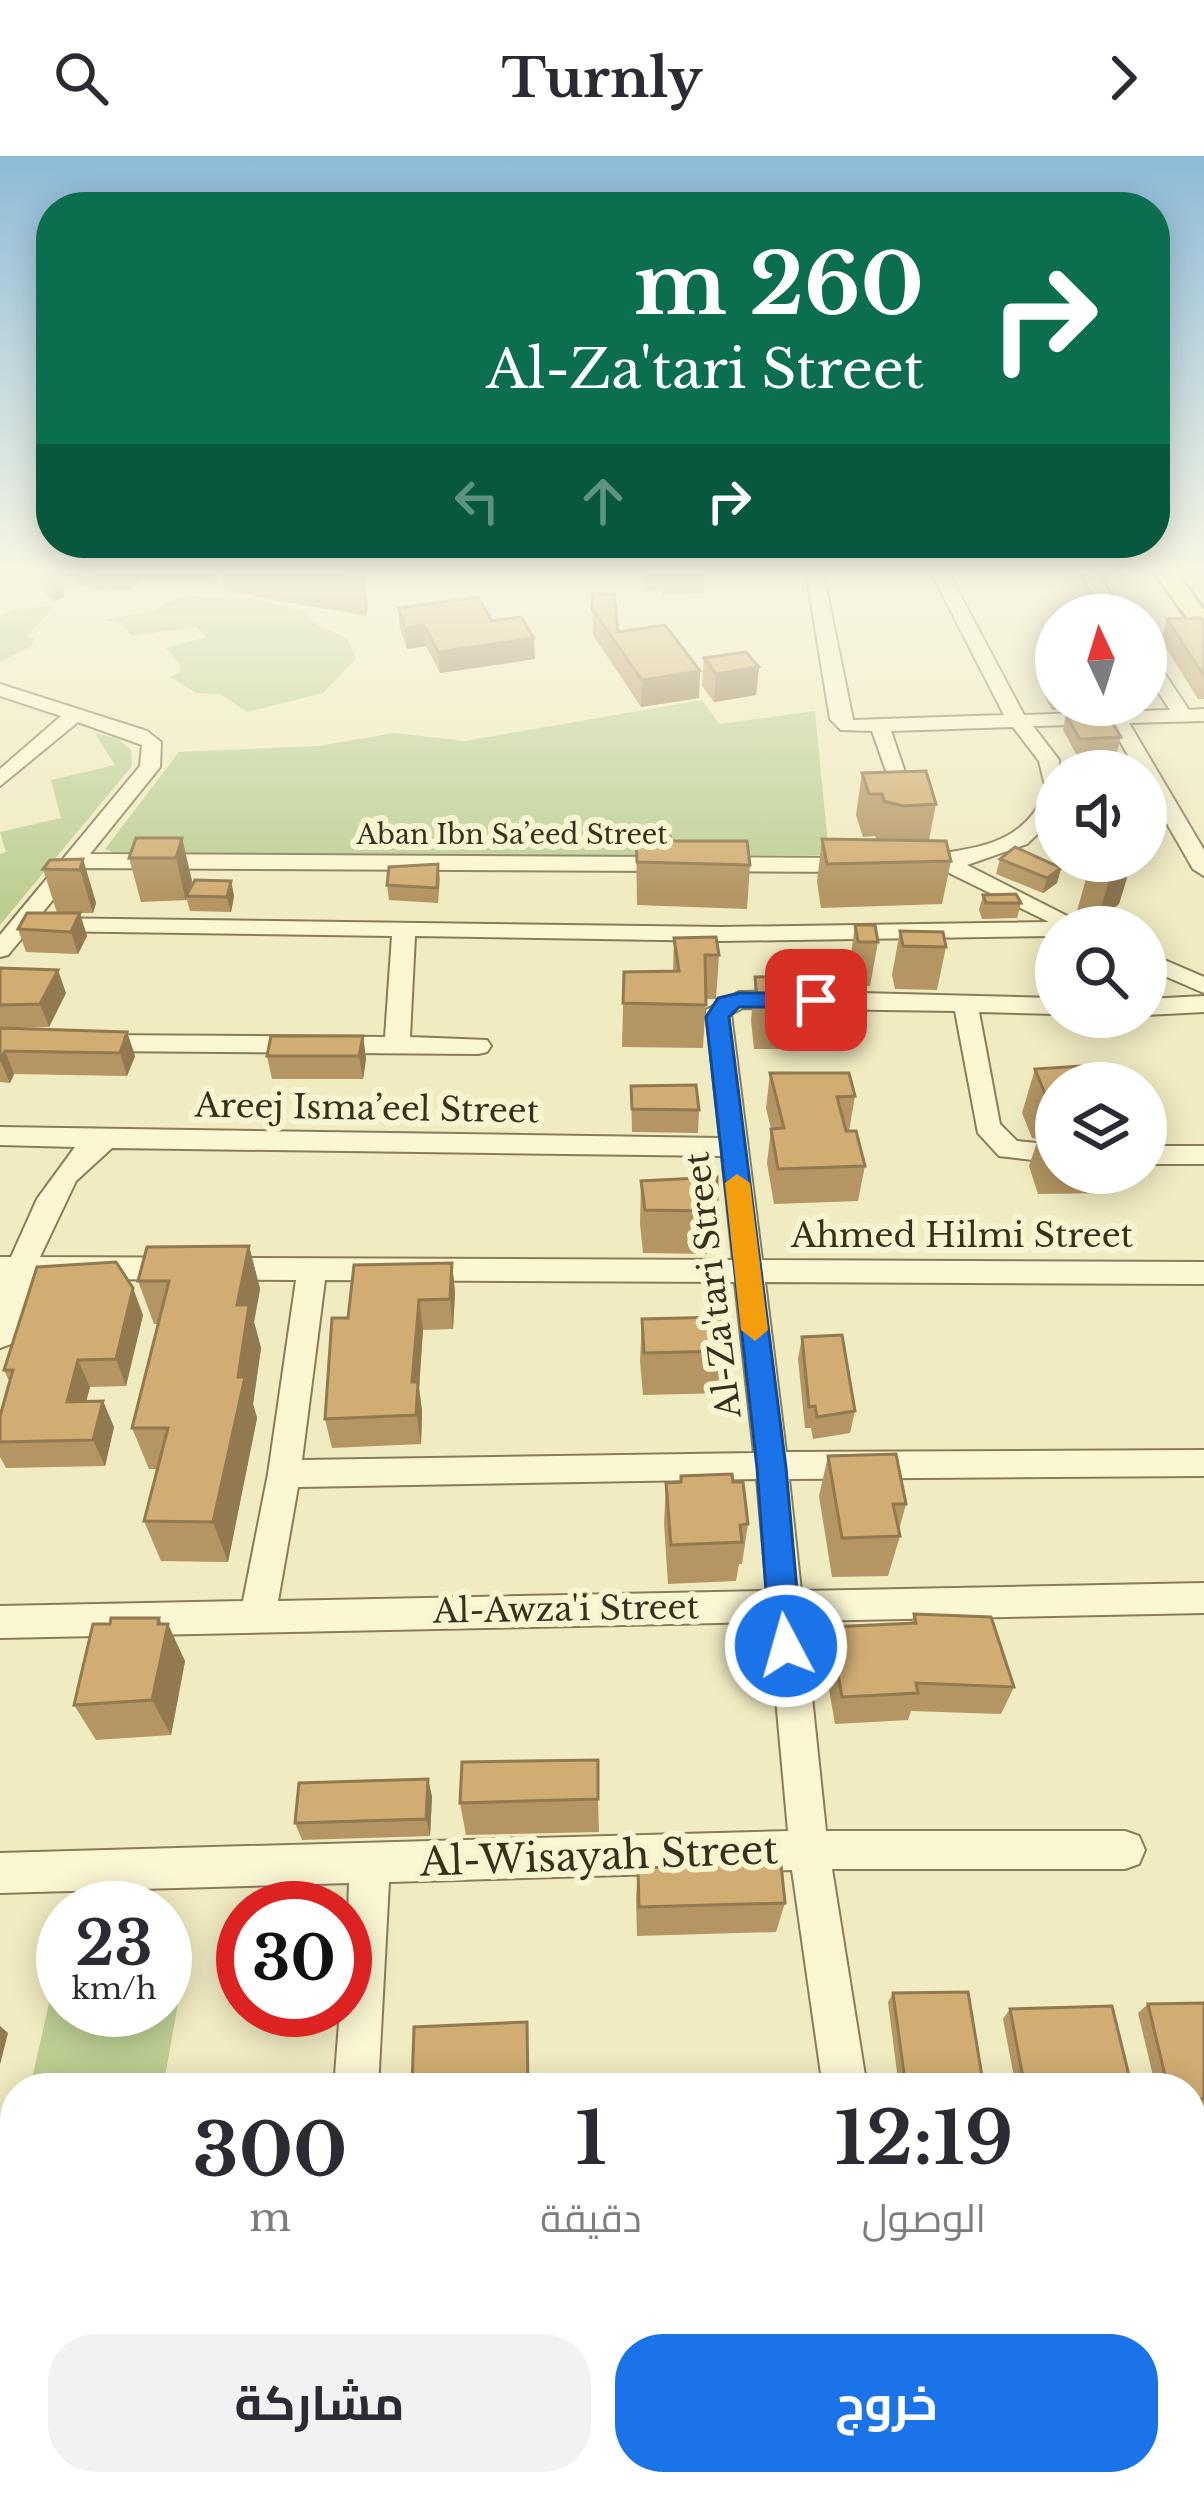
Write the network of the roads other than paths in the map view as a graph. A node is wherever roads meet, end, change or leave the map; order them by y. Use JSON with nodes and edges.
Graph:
{"nodes":[{"id":1,"x":833,"y":681,"type":"edge"},
{"id":2,"x":994,"y":681,"type":"edge"},
{"id":3,"x":1167,"y":684,"type":"edge"},
{"id":4,"x":0,"y":690,"type":"edge"},
{"id":5,"x":1194,"y":715,"type":"edge"},
{"id":6,"x":74,"y":716,"type":"junction"},
{"id":7,"x":1021,"y":721,"type":"junction"},
{"id":8,"x":1035,"y":721,"type":"edge"},
{"id":9,"x":880,"y":726,"type":"junction"},
{"id":10,"x":1121,"y":726,"type":"edge"},
{"id":11,"x":1042,"y":750,"type":"edge"},
{"id":12,"x":2,"y":776,"type":"edge"},
{"id":13,"x":896,"y":778,"type":"edge"},
{"id":14,"x":1035,"y":828,"type":"edge"},
{"id":15,"x":74,"y":861,"type":"junction"},
{"id":16,"x":950,"y":864,"type":"junction"},
{"id":17,"x":1204,"y":869,"type":"edge"},
{"id":18,"x":1035,"y":907,"type":"edge"},
{"id":19,"x":22,"y":924,"type":"junction"},
{"id":20,"x":1035,"y":929,"type":"edge"},
{"id":21,"x":404,"y":930,"type":"junction"},
{"id":22,"x":0,"y":950,"type":"edge"},
{"id":23,"x":1167,"y":969,"type":"edge"},
{"id":24,"x":1204,"y":986,"type":"edge"},
{"id":25,"x":1204,"y":1004,"type":"edge"},
{"id":26,"x":966,"y":1005,"type":"junction"},
{"id":27,"x":1035,"y":1006,"type":"edge"},
{"id":28,"x":1167,"y":1006,"type":"edge"},
{"id":29,"x":67,"y":1042,"type":"edge"},
{"id":30,"x":397,"y":1044,"type":"junction"},
{"id":31,"x":478,"y":1046,"type":"dead end"},
{"id":32,"x":0,"y":1136,"type":"edge"},
{"id":33,"x":104,"y":1141,"type":"junction"},
{"id":34,"x":733,"y":1147,"type":"junction"},
{"id":35,"x":1035,"y":1153,"type":"edge"},
{"id":36,"x":1167,"y":1155,"type":"edge"},
{"id":37,"x":1204,"y":1155,"type":"edge"},
{"id":38,"x":11,"y":1269,"type":"edge"},
{"id":39,"x":312,"y":1270,"type":"junction"},
{"id":40,"x":747,"y":1270,"type":"junction"},
{"id":41,"x":1204,"y":1273,"type":"edge"},
{"id":42,"x":0,"y":1336,"type":"edge"},
{"id":43,"x":1204,"y":1463,"type":"edge"},
{"id":44,"x":772,"y":1468,"type":"junction"},
{"id":45,"x":284,"y":1474,"type":"junction"},
{"id":46,"x":1204,"y":1598,"type":"edge"},
{"id":47,"x":782,"y":1605,"type":"junction"},
{"id":48,"x":258,"y":1614,"type":"junction"},
{"id":49,"x":0,"y":1622,"type":"edge"},
{"id":50,"x":809,"y":1850,"type":"junction"},
{"id":51,"x":1125,"y":1850,"type":"dead end"},
{"id":52,"x":370,"y":1863,"type":"junction"},
{"id":53,"x":0,"y":1874,"type":"edge"},
{"id":54,"x":357,"y":2073,"type":"edge"},
{"id":55,"x":843,"y":2073,"type":"edge"}],
"edges":[{"from":1,"to":9,"type":"street"},
{"from":2,"to":7,"type":"street"},
{"from":3,"to":5,"type":"street"},
{"from":4,"to":6,"type":"street"},
{"from":6,"to":12,"type":"street"},
{"from":6,"to":15,"type":"street"},
{"from":7,"to":8,"type":"street"},
{"from":7,"to":9,"type":"street"},
{"from":7,"to":11,"type":"street"},
{"from":9,"to":13,"type":"street"},
{"from":10,"to":17,"type":"street"},
{"from":14,"to":16,"type":"street"},
{"from":15,"to":16,"type":"street","name":"Aban Ibn Sa’eed Street"},
{"from":15,"to":19,"type":"street"},
{"from":16,"to":18,"type":"street"},
{"from":19,"to":21,"type":"street"},
{"from":19,"to":22,"type":"street"},
{"from":20,"to":21,"type":"street"},
{"from":21,"to":30,"type":"street"},
{"from":23,"to":24,"type":"street"},
{"from":25,"to":28,"type":"street"},
{"from":26,"to":27,"type":"street","name":"Al-Za'tari Street"},
{"from":26,"to":34,"type":"street","name":"Al-Za'tari Street"},
{"from":26,"to":35,"type":"street"},
{"from":29,"to":30,"type":"street"},
{"from":30,"to":31,"type":"street"},
{"from":32,"to":33,"type":"street","name":"Areej Isma’eel Street"},
{"from":33,"to":34,"type":"street","name":"Areej Isma’eel Street"},
{"from":33,"to":38,"type":"street"},
{"from":34,"to":40,"type":"street","name":"Al-Za'tari Street"},
{"from":36,"to":37,"type":"street"},
{"from":38,"to":39,"type":"street","name":"Ahmed Hilmi Street"},
{"from":38,"to":42,"type":"street"},
{"from":39,"to":40,"type":"street","name":"Ahmed Hilmi Street"},
{"from":39,"to":45,"type":"street"},
{"from":40,"to":41,"type":"street","name":"Ahmed Hilmi Street"},
{"from":40,"to":44,"type":"street","name":"Al-Za'tari Street"},
{"from":43,"to":44,"type":"street"},
{"from":44,"to":45,"type":"street"},
{"from":44,"to":47,"type":"street","name":"Al-Za'tari Street"},
{"from":45,"to":48,"type":"street"},
{"from":46,"to":47,"type":"street","name":"Al-Awza'i Street"},
{"from":47,"to":48,"type":"street","name":"Al-Awza'i Street"},
{"from":47,"to":50,"type":"street","name":"Al-Za'tari Street"},
{"from":48,"to":49,"type":"street","name":"Al-Awza'i Street"},
{"from":50,"to":51,"type":"street","name":"Al-Wisayah Street"},
{"from":50,"to":52,"type":"street","name":"Al-Wisayah Street"},
{"from":50,"to":55,"type":"street","name":"Al-Za'tari Street"},
{"from":52,"to":53,"type":"street","name":"Al-Wisayah Street"},
{"from":52,"to":54,"type":"street"}]}
